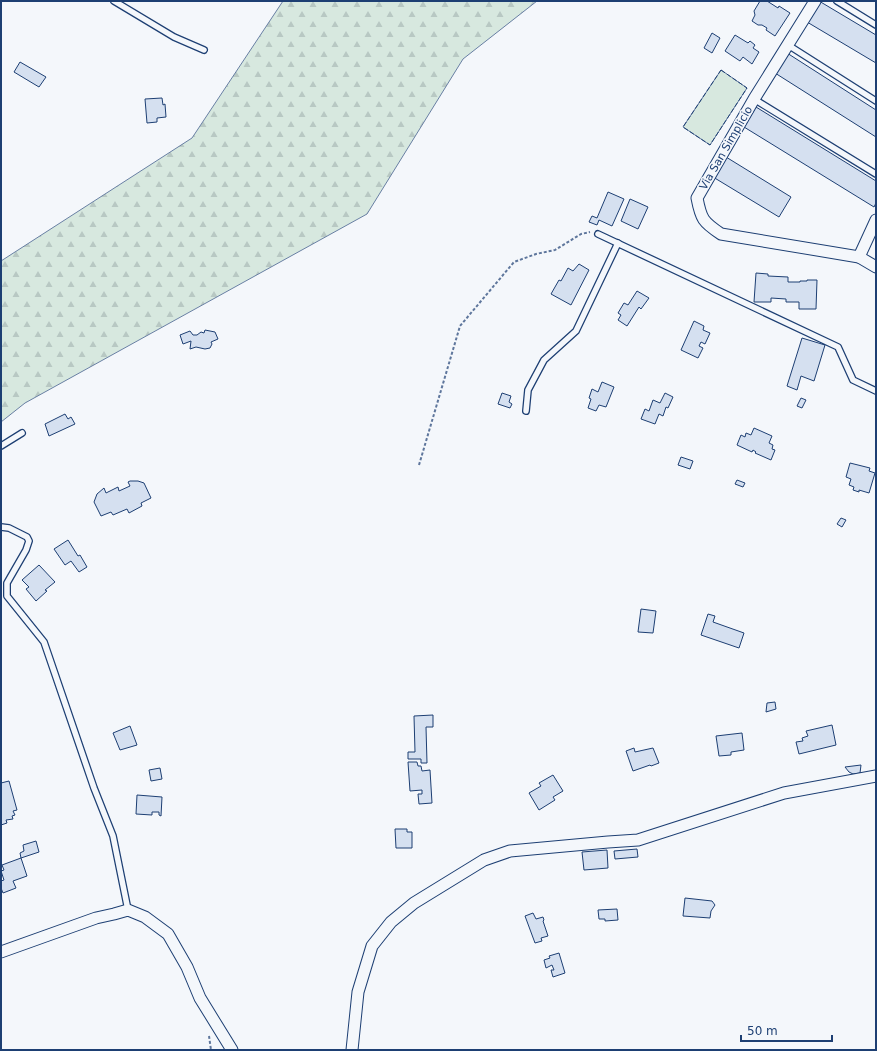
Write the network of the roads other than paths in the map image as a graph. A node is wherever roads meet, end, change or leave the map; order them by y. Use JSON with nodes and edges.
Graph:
{"nodes":[{"id":1,"x":114,"y":1,"type":"edge"},
{"id":2,"x":815,"y":1,"type":"edge"},
{"id":3,"x":837,"y":1,"type":"edge"},
{"id":4,"x":876,"y":24,"type":"edge"},
{"id":5,"x":788,"y":45,"type":"junction"},
{"id":6,"x":204,"y":50,"type":"dead end"},
{"id":7,"x":754,"y":99,"type":"junction"},
{"id":8,"x":876,"y":101,"type":"edge"},
{"id":9,"x":876,"y":174,"type":"edge"},
{"id":10,"x":876,"y":220,"type":"edge"},
{"id":11,"x":598,"y":234,"type":"road end"},
{"id":12,"x":618,"y":243,"type":"junction"},
{"id":13,"x":858,"y":257,"type":"junction"},
{"id":14,"x":876,"y":267,"type":"edge"},
{"id":15,"x":876,"y":391,"type":"edge"},
{"id":16,"x":526,"y":411,"type":"dead end"},
{"id":17,"x":22,"y":433,"type":"dead end"},
{"id":18,"x":1,"y":446,"type":"edge"},
{"id":19,"x":1,"y":527,"type":"edge"},
{"id":20,"x":876,"y":776,"type":"edge"},
{"id":21,"x":128,"y":910,"type":"junction"},
{"id":22,"x":1,"y":952,"type":"edge"},
{"id":23,"x":232,"y":1050,"type":"edge"},
{"id":24,"x":352,"y":1050,"type":"edge"}],
"edges":[{"from":1,"to":6,"type":"lane"},
{"from":2,"to":5,"type":"street","name":"Via San Simplicio"},
{"from":3,"to":4,"type":"lane"},
{"from":5,"to":7,"type":"street","name":"Via San Simplicio"},
{"from":5,"to":8,"type":"lane"},
{"from":7,"to":9,"type":"lane"},
{"from":7,"to":13,"type":"street","name":"Via San Simplicio"},
{"from":10,"to":13,"type":"street"},
{"from":11,"to":12,"type":"lane"},
{"from":12,"to":15,"type":"lane"},
{"from":12,"to":16,"type":"lane"},
{"from":13,"to":14,"type":"street","name":"Via San Simplicio"},
{"from":17,"to":18,"type":"lane"},
{"from":19,"to":21,"type":"lane"},
{"from":20,"to":24,"type":"street"},
{"from":21,"to":22,"type":"street"},
{"from":21,"to":23,"type":"street"}]}
